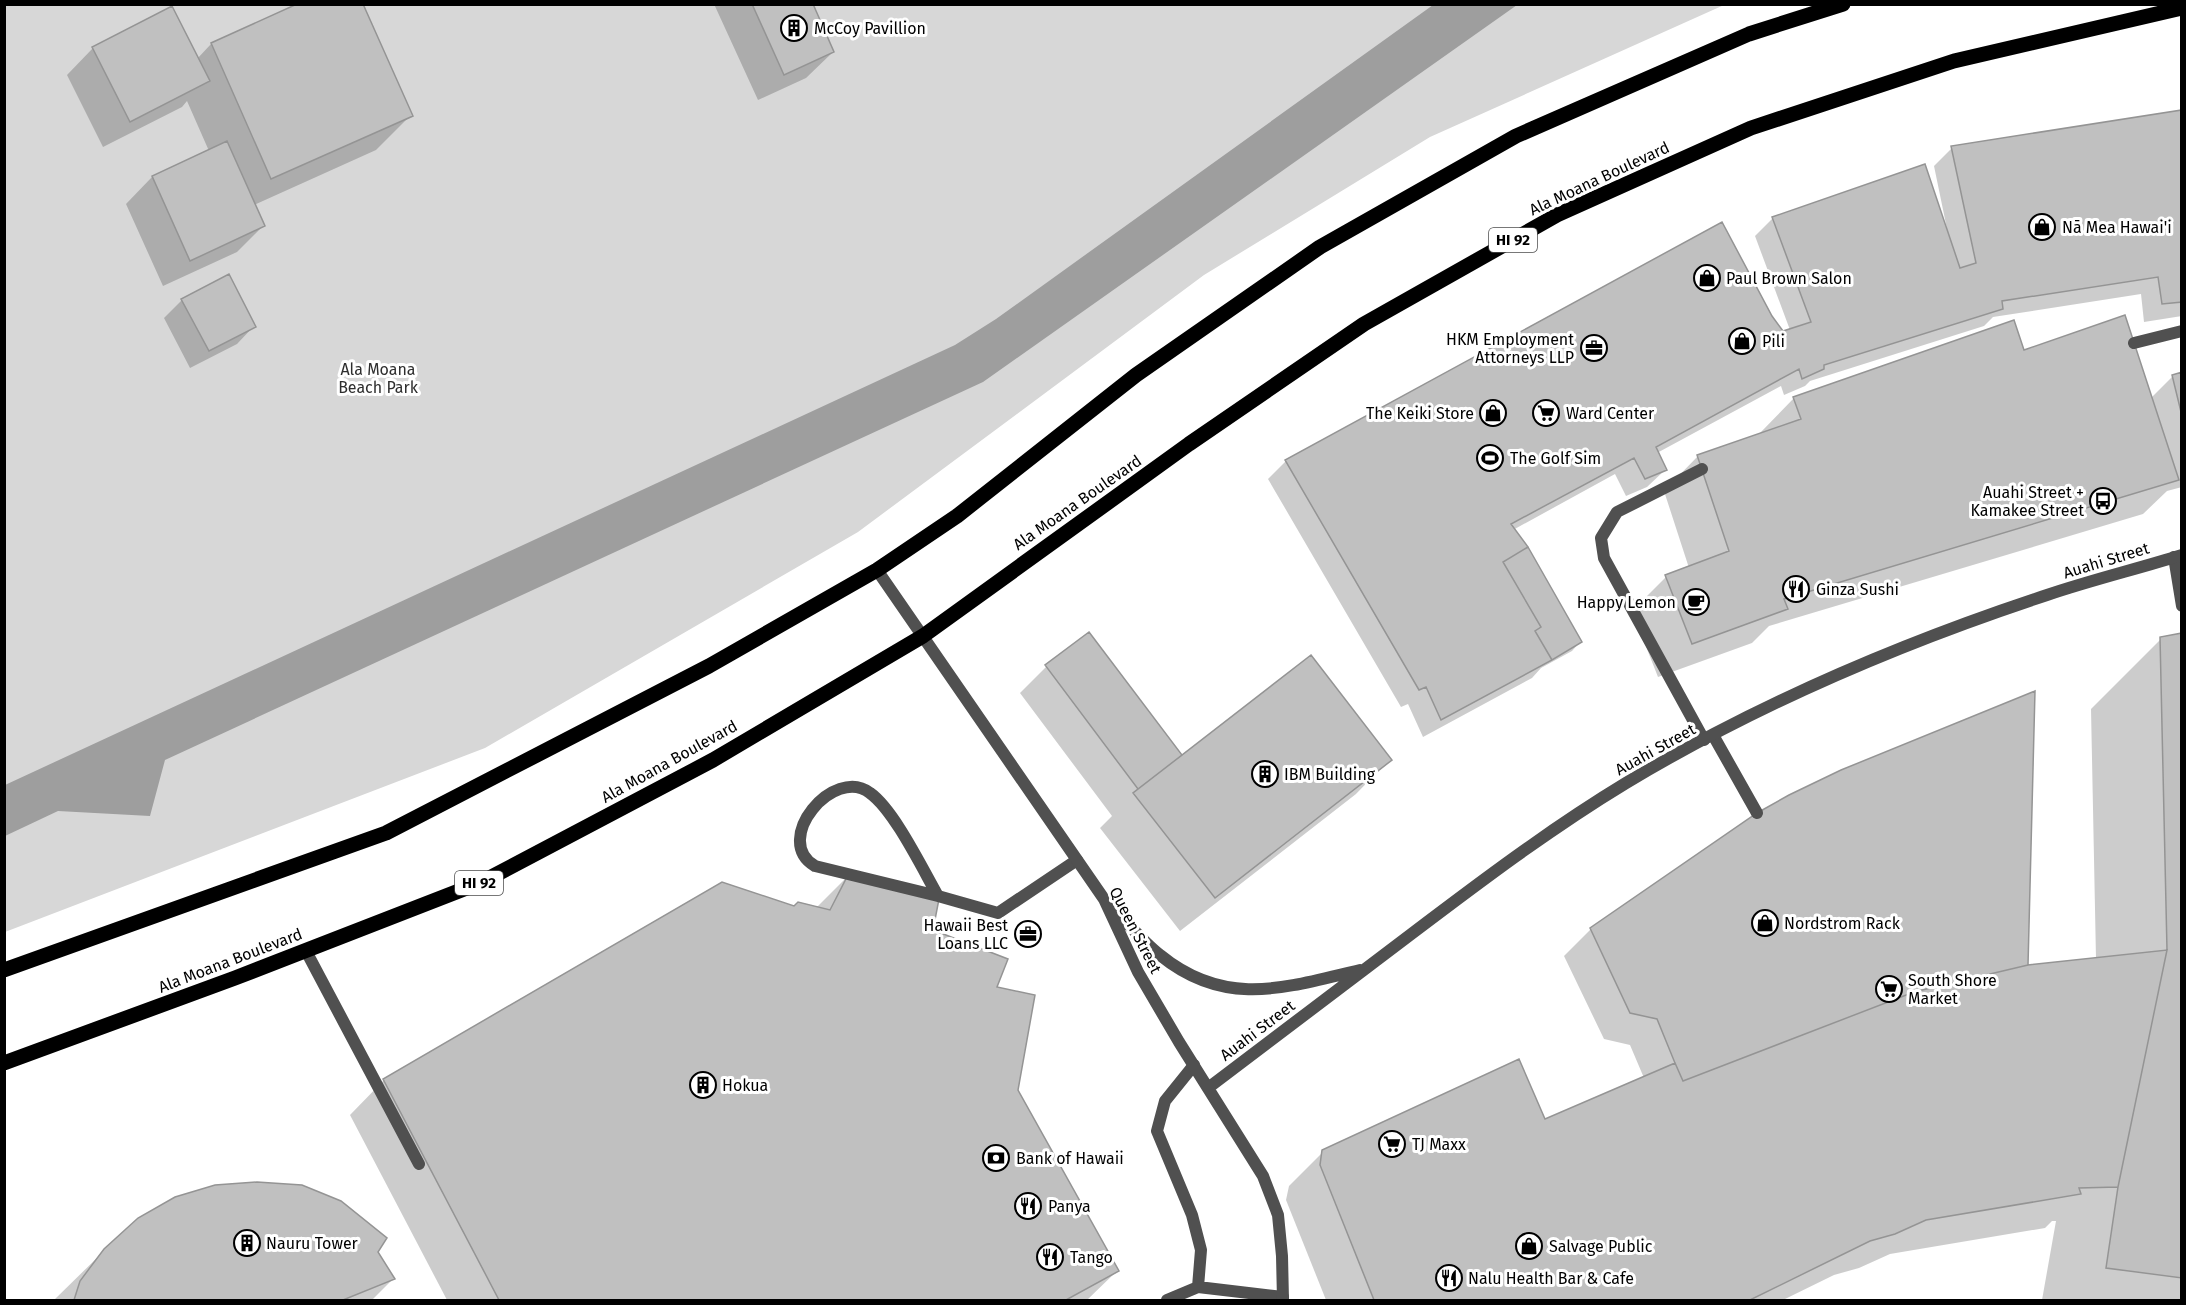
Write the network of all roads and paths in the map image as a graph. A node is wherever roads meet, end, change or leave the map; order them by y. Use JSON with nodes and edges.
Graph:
{"nodes":[{"id":1,"x":1843,"y":4,"type":"edge"},
{"id":2,"x":2181,"y":8,"type":"edge"},
{"id":3,"x":2181,"y":331,"type":"edge"},
{"id":4,"x":2134,"y":343,"type":"dead end"},
{"id":5,"x":1702,"y":469,"type":"dead end"},
{"id":6,"x":2177,"y":556,"type":"edge"},
{"id":7,"x":877,"y":570,"type":"junction"},
{"id":8,"x":2181,"y":606,"type":"edge"},
{"id":9,"x":923,"y":636,"type":"junction"},
{"id":10,"x":1708,"y":737,"type":"junction"},
{"id":11,"x":1757,"y":813,"type":"dead end"},
{"id":12,"x":1077,"y":860,"type":"junction"},
{"id":13,"x":939,"y":896,"type":"junction"},
{"id":14,"x":1104,"y":900,"type":"junction"},
{"id":15,"x":306,"y":951,"type":"junction"},
{"id":16,"x":1364,"y":969,"type":"junction"},
{"id":17,"x":4,"y":970,"type":"edge"},
{"id":18,"x":4,"y":1063,"type":"edge"},
{"id":19,"x":1194,"y":1065,"type":"junction"},
{"id":20,"x":1208,"y":1088,"type":"junction"},
{"id":21,"x":419,"y":1164,"type":"dead end"},
{"id":22,"x":1198,"y":1287,"type":"junction"},
{"id":23,"x":1283,"y":1299,"type":"edge"},
{"id":24,"x":1167,"y":1300,"type":"edge"}],
"edges":[{"from":1,"to":7,"type":"main road"},
{"from":2,"to":9,"type":"main road","name":"Ala Moana Boulevard","number":"HI 92"},
{"from":3,"to":4,"type":"street"},
{"from":5,"to":10,"type":"street"},
{"from":6,"to":8,"type":"street"},
{"from":6,"to":10,"type":"street","name":"Auahi Street"},
{"from":7,"to":9,"type":"street","name":"Queen Street"},
{"from":7,"to":17,"type":"main road"},
{"from":9,"to":12,"type":"street","name":"Queen Street"},
{"from":9,"to":15,"type":"main road","name":"Ala Moana Boulevard","number":"HI 92"},
{"from":10,"to":11,"type":"street"},
{"from":10,"to":16,"type":"street","name":"Auahi Street"},
{"from":12,"to":13,"type":"street"},
{"from":12,"to":14,"type":"street","name":"Queen Street"},
{"from":13,"to":13,"type":"street"},
{"from":14,"to":16,"type":"street"},
{"from":14,"to":19,"type":"street","name":"Queen Street"},
{"from":15,"to":18,"type":"main road","name":"Ala Moana Boulevard","number":"HI 92"},
{"from":15,"to":21,"type":"street"},
{"from":16,"to":20,"type":"street","name":"Auahi Street"},
{"from":19,"to":20,"type":"street","name":"Queen Street"},
{"from":19,"to":22,"type":"street"},
{"from":20,"to":23,"type":"street","name":"Queen Street"},
{"from":22,"to":23,"type":"street"},
{"from":22,"to":24,"type":"street"}]}
